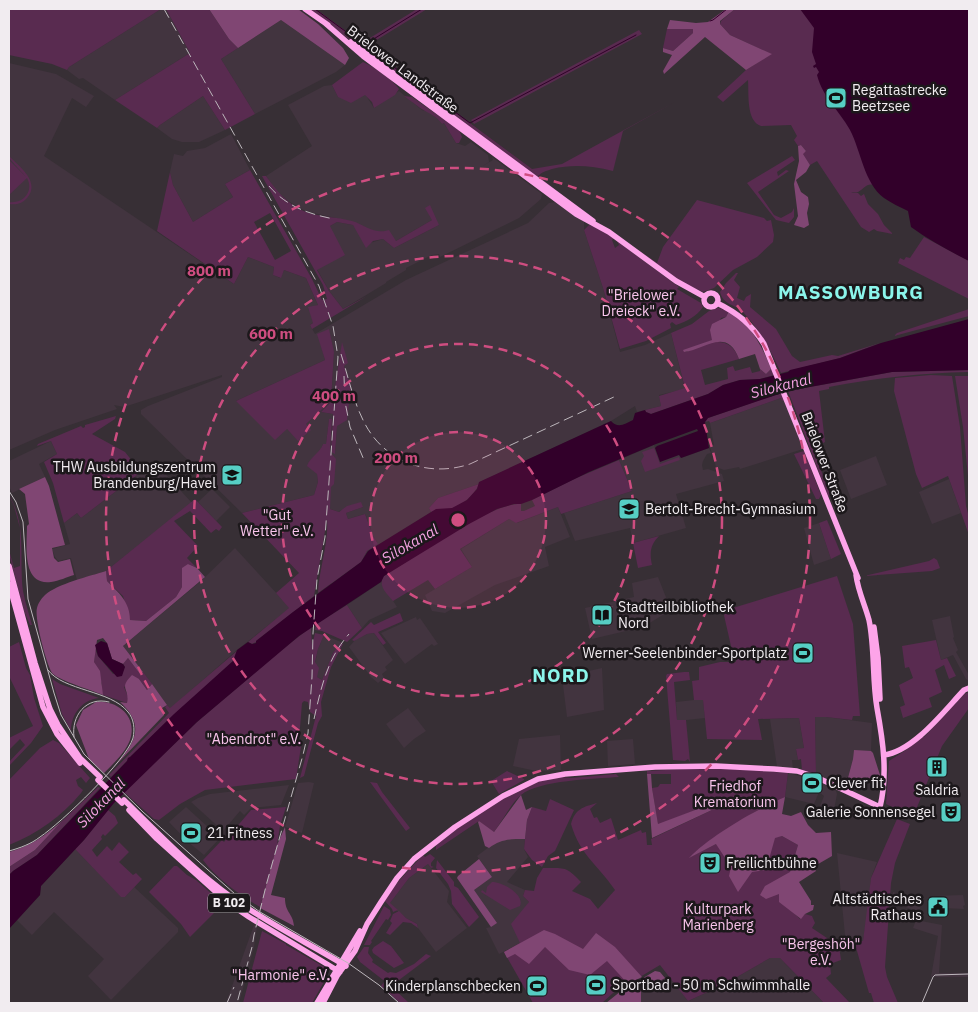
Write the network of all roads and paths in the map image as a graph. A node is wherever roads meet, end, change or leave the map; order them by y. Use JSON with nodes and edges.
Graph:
{"nodes":[{"id":1,"x":305,"y":9,"type":"edge"},
{"id":2,"x":705,"y":297,"type":"junction"},
{"id":3,"x":717,"y":303,"type":"junction"},
{"id":4,"x":771,"y":358,"type":"joint"},
{"id":5,"x":9,"y":566,"type":"edge"},
{"id":6,"x":9,"y":584,"type":"edge"},
{"id":7,"x":969,"y":688,"type":"edge"},
{"id":8,"x":59,"y":732,"type":"junction"},
{"id":9,"x":884,"y":755,"type":"junction"},
{"id":10,"x":696,"y":765,"type":"junction"},
{"id":11,"x":565,"y":774,"type":"junction"},
{"id":12,"x":123,"y":801,"type":"junction"},
{"id":13,"x":344,"y":965,"type":"junction"},
{"id":14,"x":338,"y":971,"type":"junction"},
{"id":15,"x":317,"y":1003,"type":"edge"},
{"id":16,"x":323,"y":1003,"type":"edge"}],
"edges":[{"from":1,"to":2,"type":"main road","name":"Brielower Landstraße"},
{"from":2,"to":3,"type":"main road","name":"Brielower Landstraße"},
{"from":2,"to":3,"type":"main road","name":"Brielower Landstraße"},
{"from":3,"to":4,"type":"main road","name":"Brielower Landstraße"},
{"from":4,"to":9,"type":"main road","name":"Brielower Straße"},
{"from":5,"to":8,"type":"main road","number":"B 102"},
{"from":6,"to":8,"type":"main road","number":"B 102"},
{"from":7,"to":9,"type":"main road"},
{"from":8,"to":12,"type":"main road","number":"B 102","bridge":true},
{"from":9,"to":10,"type":"main road","name":"Brielower Straße"},
{"from":10,"to":11,"type":"main road"},
{"from":10,"to":11,"type":"main road"},
{"from":11,"to":13,"type":"main road"},
{"from":12,"to":13,"type":"main road","number":"B 102"},
{"from":12,"to":14,"type":"main road","number":"B 102"},
{"from":13,"to":14,"type":"main road"},
{"from":14,"to":15,"type":"main road"},
{"from":14,"to":16,"type":"main road"}]}
